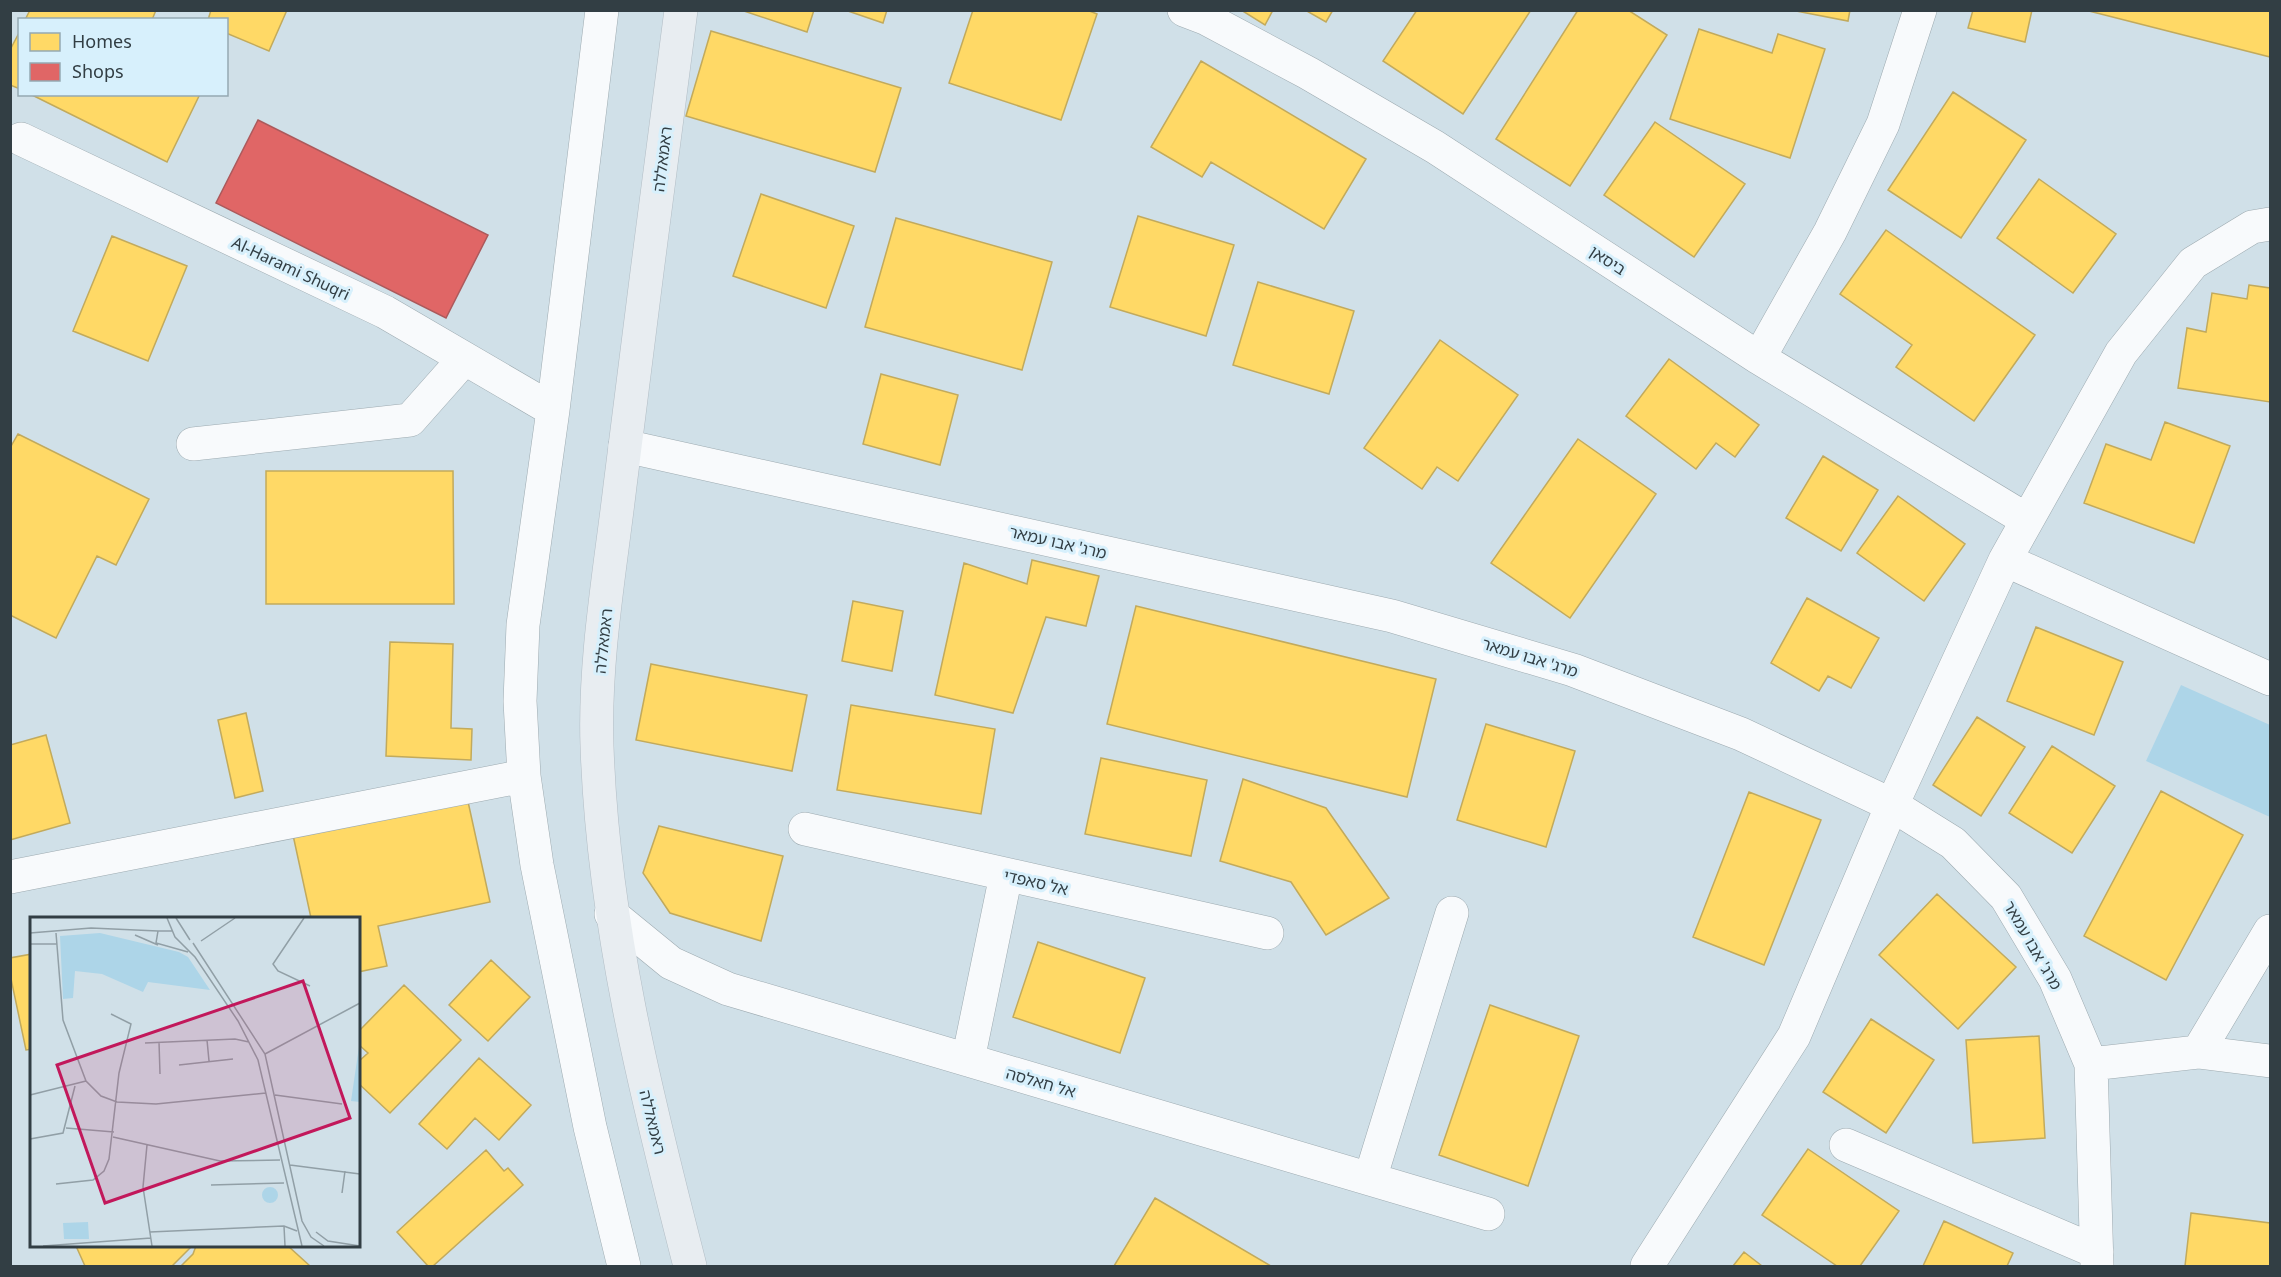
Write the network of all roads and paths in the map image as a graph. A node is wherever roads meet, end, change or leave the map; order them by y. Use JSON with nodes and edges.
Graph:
{"nodes":[{"id":1,"x":602,"y":10,"type":"edge"},
{"id":2,"x":681,"y":10,"type":"edge"},
{"id":3,"x":1184,"y":10,"type":"edge"},
{"id":4,"x":1920,"y":10,"type":"edge"},
{"id":5,"x":21,"y":140,"type":"dead end"},
{"id":6,"x":2271,"y":224,"type":"edge"},
{"id":7,"x":1759,"y":358,"type":"junction"},
{"id":8,"x":464,"y":359,"type":"junction"},
{"id":9,"x":553,"y":410,"type":"junction"},
{"id":10,"x":193,"y":444,"type":"dead end"},
{"id":11,"x":625,"y":446,"type":"junction"},
{"id":12,"x":2027,"y":520,"type":"junction"},
{"id":13,"x":2005,"y":560,"type":"junction"},
{"id":14,"x":2271,"y":679,"type":"edge"},
{"id":15,"x":524,"y":776,"type":"junction"},
{"id":16,"x":1892,"y":805,"type":"junction"},
{"id":17,"x":805,"y":829,"type":"dead end"},
{"id":18,"x":1006,"y":875,"type":"junction"},
{"id":19,"x":10,"y":877,"type":"edge"},
{"id":20,"x":1452,"y":913,"type":"dead end"},
{"id":21,"x":611,"y":914,"type":"junction"},
{"id":22,"x":2271,"y":931,"type":"edge"},
{"id":23,"x":1268,"y":933,"type":"dead end"},
{"id":24,"x":2198,"y":1052,"type":"junction"},
{"id":25,"x":968,"y":1060,"type":"junction"},
{"id":26,"x":2271,"y":1061,"type":"edge"},
{"id":27,"x":2091,"y":1064,"type":"junction"},
{"id":28,"x":1846,"y":1145,"type":"dead end"},
{"id":29,"x":1370,"y":1179,"type":"junction"},
{"id":30,"x":1488,"y":1214,"type":"dead end"},
{"id":31,"x":2097,"y":1259,"type":"edge"},
{"id":32,"x":624,"y":1266,"type":"edge"},
{"id":33,"x":690,"y":1266,"type":"edge"},
{"id":34,"x":1647,"y":1266,"type":"edge"}],
"edges":[{"from":1,"to":9,"type":"street"},
{"from":2,"to":11,"type":"highway","name":"ראמאללה"},
{"from":3,"to":7,"type":"street","name":"ביסאן"},
{"from":4,"to":7,"type":"street"},
{"from":5,"to":8,"type":"street","name":"Al-Harami Shuqri"},
{"from":6,"to":12,"type":"street"},
{"from":7,"to":12,"type":"street","name":"ביסאן"},
{"from":8,"to":9,"type":"street","name":"Al-Harami Shuqri"},
{"from":8,"to":10,"type":"street"},
{"from":9,"to":15,"type":"street"},
{"from":11,"to":16,"type":"street","name":"מרג' אבו עמאר"},
{"from":11,"to":21,"type":"highway","name":"ראמאללה"},
{"from":12,"to":13,"type":"street"},
{"from":13,"to":14,"type":"street"},
{"from":13,"to":16,"type":"street"},
{"from":15,"to":19,"type":"street"},
{"from":15,"to":32,"type":"street"},
{"from":16,"to":27,"type":"street","name":"מרג' אבו עמאר"},
{"from":16,"to":34,"type":"street"},
{"from":17,"to":18,"type":"street","name":"אל סאפדי"},
{"from":18,"to":23,"type":"street","name":"אל סאפדי"},
{"from":18,"to":25,"type":"street"},
{"from":20,"to":29,"type":"street"},
{"from":21,"to":25,"type":"street","name":"אל חאלסה"},
{"from":21,"to":33,"type":"highway","name":"ראמאללה"},
{"from":22,"to":24,"type":"street"},
{"from":24,"to":26,"type":"street"},
{"from":24,"to":27,"type":"street"},
{"from":25,"to":29,"type":"street","name":"אל חאלסה"},
{"from":27,"to":31,"type":"street","name":"מרג' אבו עמאר"},
{"from":28,"to":31,"type":"street"},
{"from":29,"to":30,"type":"street","name":"אל חאלסה"}]}
